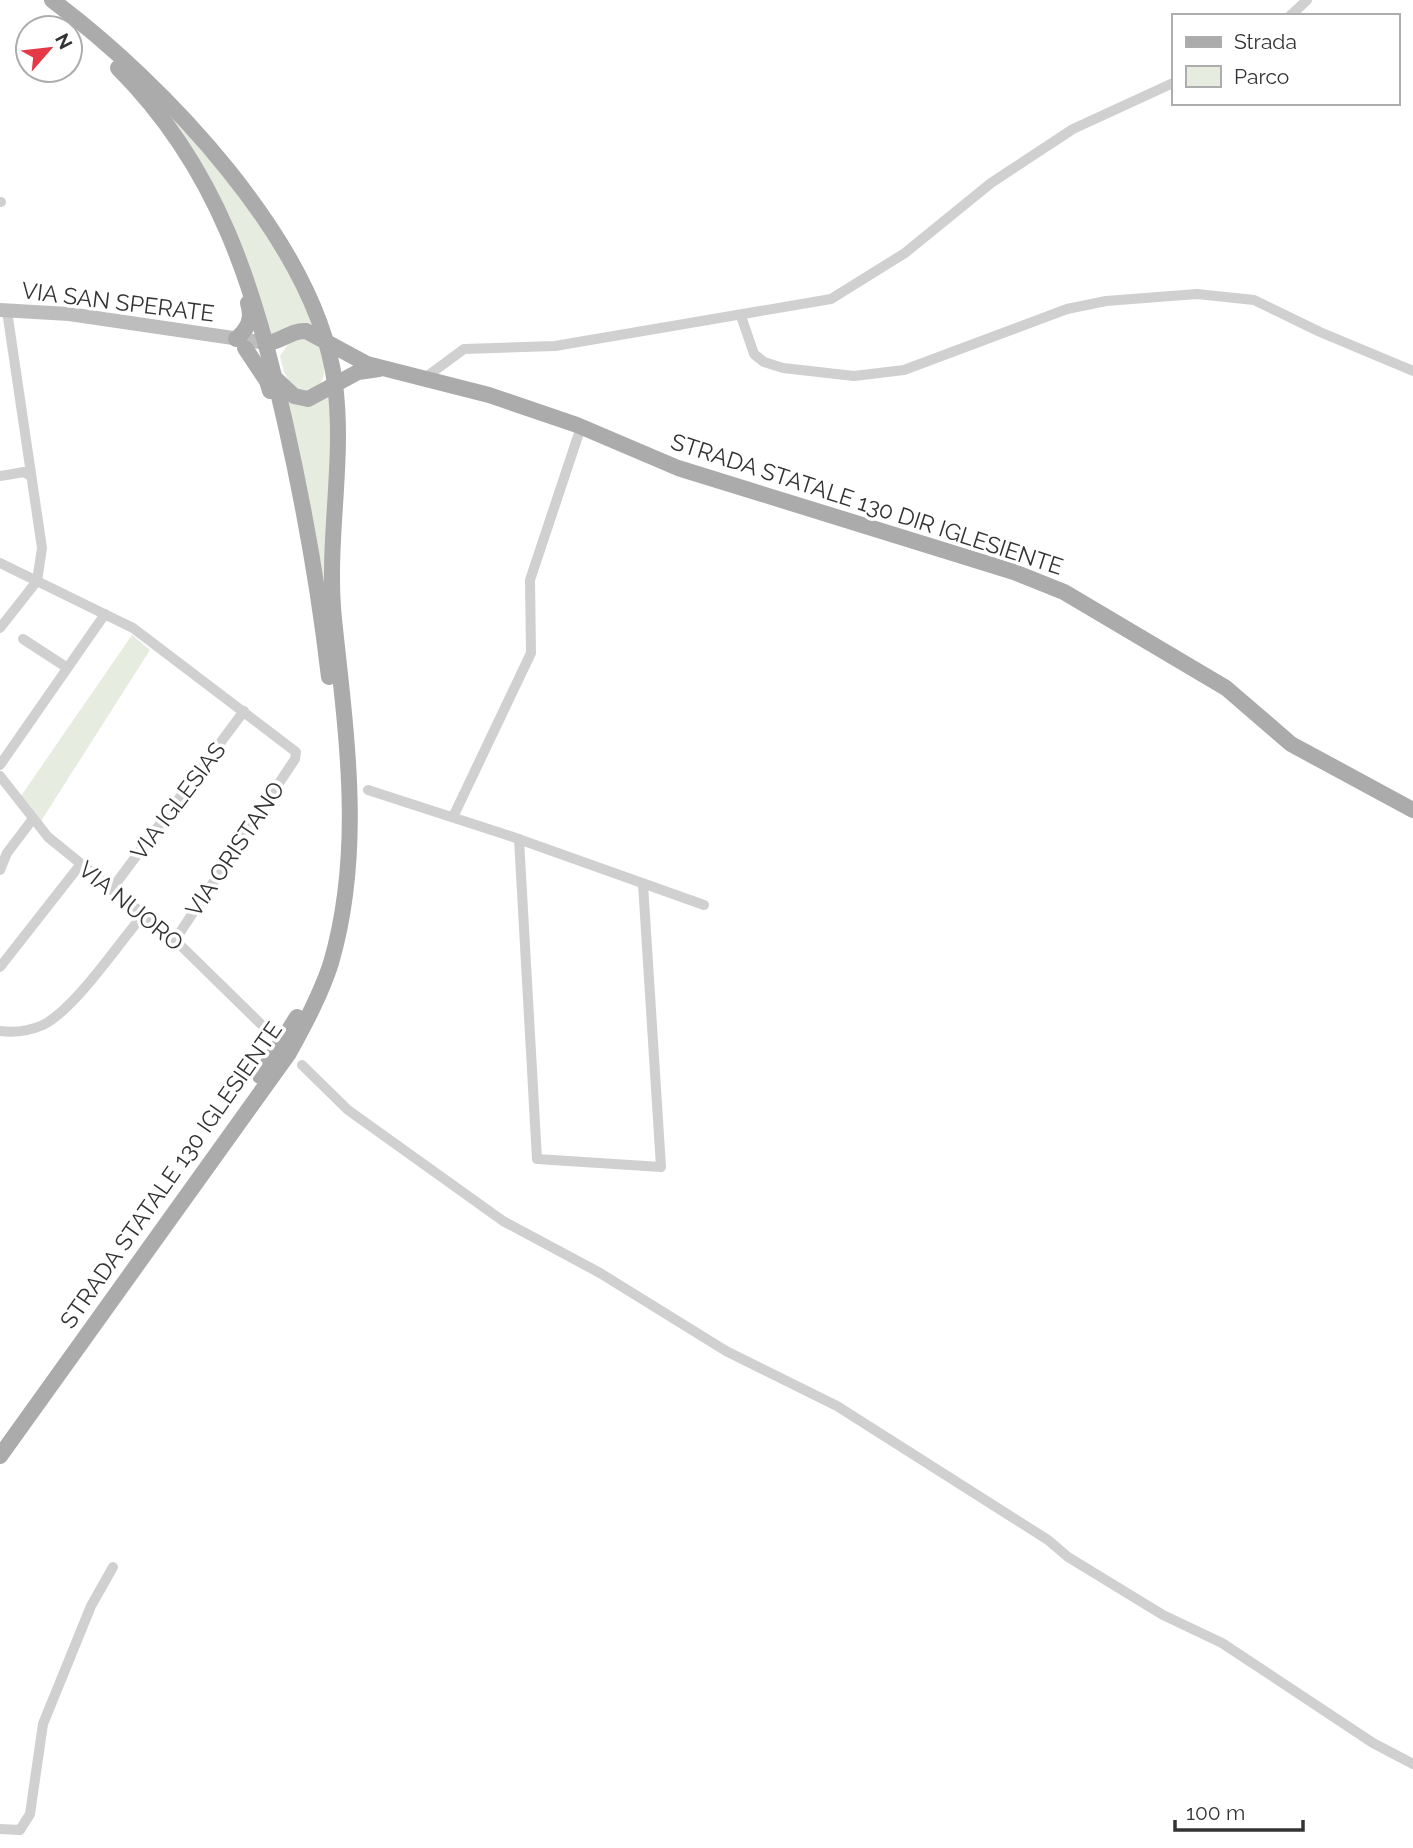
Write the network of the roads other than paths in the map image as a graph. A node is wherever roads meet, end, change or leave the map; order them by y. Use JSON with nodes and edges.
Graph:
{"nodes":[{"id":1,"x":40,"y":0,"type":"edge"},
{"id":2,"x":52,"y":0,"type":"edge"},
{"id":3,"x":1307,"y":0,"type":"edge"},
{"id":4,"x":1292,"y":14,"type":"edge"},
{"id":5,"x":1172,"y":83,"type":"edge"},
{"id":6,"x":247,"y":278,"type":"junction"},
{"id":7,"x":3,"y":311,"type":"edge"},
{"id":8,"x":741,"y":316,"type":"junction"},
{"id":9,"x":237,"y":342,"type":"junction"},
{"id":10,"x":326,"y":342,"type":"junction"},
{"id":11,"x":267,"y":343,"type":"junction"},
{"id":12,"x":385,"y":368,"type":"junction"},
{"id":13,"x":1413,"y":370,"type":"edge"},
{"id":14,"x":426,"y":377,"type":"junction"},
{"id":15,"x":275,"y":378,"type":"junction"},
{"id":16,"x":335,"y":384,"type":"junction"},
{"id":17,"x":581,"y":427,"type":"junction"},
{"id":18,"x":289,"y":440,"type":"junction"},
{"id":19,"x":0,"y":475,"type":"edge"},
{"id":20,"x":29,"y":475,"type":"junction"},
{"id":21,"x":0,"y":563,"type":"edge"},
{"id":22,"x":37,"y":581,"type":"junction"},
{"id":23,"x":105,"y":614,"type":"junction"},
{"id":24,"x":0,"y":628,"type":"edge"},
{"id":25,"x":23,"y":639,"type":"dead end"},
{"id":26,"x":66,"y":667,"type":"junction"},
{"id":27,"x":244,"y":711,"type":"junction"},
{"id":28,"x":0,"y":765,"type":"edge"},
{"id":29,"x":0,"y":776,"type":"edge"},
{"id":30,"x":368,"y":790,"type":"dead end"},
{"id":31,"x":1413,"y":810,"type":"edge"},
{"id":32,"x":453,"y":817,"type":"junction"},
{"id":33,"x":32,"y":820,"type":"junction"},
{"id":34,"x":519,"y":839,"type":"junction"},
{"id":35,"x":80,"y":865,"type":"junction"},
{"id":36,"x":0,"y":870,"type":"edge"},
{"id":37,"x":643,"y":884,"type":"junction"},
{"id":38,"x":111,"y":890,"type":"junction"},
{"id":39,"x":704,"y":905,"type":"dead end"},
{"id":40,"x":143,"y":915,"type":"junction"},
{"id":41,"x":175,"y":940,"type":"junction"},
{"id":42,"x":0,"y":967,"type":"edge"},
{"id":43,"x":0,"y":1031,"type":"edge"},
{"id":44,"x":269,"y":1032,"type":"dead end"},
{"id":45,"x":302,"y":1065,"type":"dead end"},
{"id":46,"x":0,"y":1442,"type":"edge"},
{"id":47,"x":0,"y":1456,"type":"edge"},
{"id":48,"x":113,"y":1567,"type":"dead end"},
{"id":49,"x":1413,"y":1765,"type":"edge"},
{"id":50,"x":0,"y":1829,"type":"edge"}],
"edges":[{"from":1,"to":6,"type":"main road","name":"STRADA STATALE 130 IGLESIENTE"},
{"from":2,"to":10,"type":"main road","name":"STRADA STATALE 130 IGLESIENTE"},
{"from":3,"to":4,"type":"street"},
{"from":5,"to":8,"type":"street"},
{"from":6,"to":9,"type":"main road"},
{"from":6,"to":11,"type":"main road","name":"STRADA STATALE 130 IGLESIENTE"},
{"from":7,"to":9,"type":"street","name":"VIA SAN SPERATE"},
{"from":7,"to":20,"type":"street"},
{"from":8,"to":13,"type":"street"},
{"from":8,"to":14,"type":"street"},
{"from":9,"to":11,"type":"street","name":"VIA SAN SPERATE"},
{"from":9,"to":15,"type":"street"},
{"from":9,"to":18,"type":"main road"},
{"from":10,"to":11,"type":"main road"},
{"from":10,"to":12,"type":"main road","name":"STRADA STATALE 130 DIR IGLESIENTE"},
{"from":10,"to":16,"type":"main road","name":"STRADA STATALE 130 IGLESIENTE"},
{"from":11,"to":15,"type":"main road","name":"STRADA STATALE 130 IGLESIENTE"},
{"from":12,"to":14,"type":"main road","name":"STRADA STATALE 130 DIR IGLESIENTE"},
{"from":12,"to":16,"type":"main road","name":"STRADA STATALE 130 DIR IGLESIENTE"},
{"from":14,"to":17,"type":"main road","name":"STRADA STATALE 130 DIR IGLESIENTE"},
{"from":15,"to":16,"type":"main road"},
{"from":15,"to":18,"type":"main road","name":"STRADA STATALE 130 IGLESIENTE"},
{"from":16,"to":47,"type":"main road","name":"STRADA STATALE 130 IGLESIENTE"},
{"from":17,"to":31,"type":"main road","name":"STRADA STATALE 130 DIR IGLESIENTE"},
{"from":17,"to":32,"type":"street"},
{"from":18,"to":46,"type":"main road","name":"STRADA STATALE 130 IGLESIENTE"},
{"from":19,"to":20,"type":"street"},
{"from":20,"to":22,"type":"street"},
{"from":21,"to":22,"type":"street"},
{"from":22,"to":23,"type":"street"},
{"from":22,"to":24,"type":"street"},
{"from":23,"to":26,"type":"street"},
{"from":23,"to":27,"type":"street"},
{"from":25,"to":26,"type":"street"},
{"from":26,"to":28,"type":"street"},
{"from":27,"to":38,"type":"street","name":"VIA IGLESIAS"},
{"from":27,"to":41,"type":"street","name":"VIA ORISTANO"},
{"from":29,"to":33,"type":"street","name":"VIA NUORO"},
{"from":30,"to":32,"type":"street"},
{"from":32,"to":34,"type":"street"},
{"from":33,"to":35,"type":"street","name":"VIA NUORO"},
{"from":33,"to":36,"type":"street"},
{"from":34,"to":37,"type":"street"},
{"from":34,"to":37,"type":"street"},
{"from":35,"to":38,"type":"street","name":"VIA NUORO"},
{"from":35,"to":42,"type":"street"},
{"from":37,"to":39,"type":"street"},
{"from":38,"to":40,"type":"street","name":"VIA NUORO"},
{"from":40,"to":41,"type":"street","name":"VIA NUORO"},
{"from":40,"to":43,"type":"street"},
{"from":41,"to":44,"type":"street","name":"VIA NUORO"},
{"from":45,"to":49,"type":"street"},
{"from":48,"to":50,"type":"street"}]}
